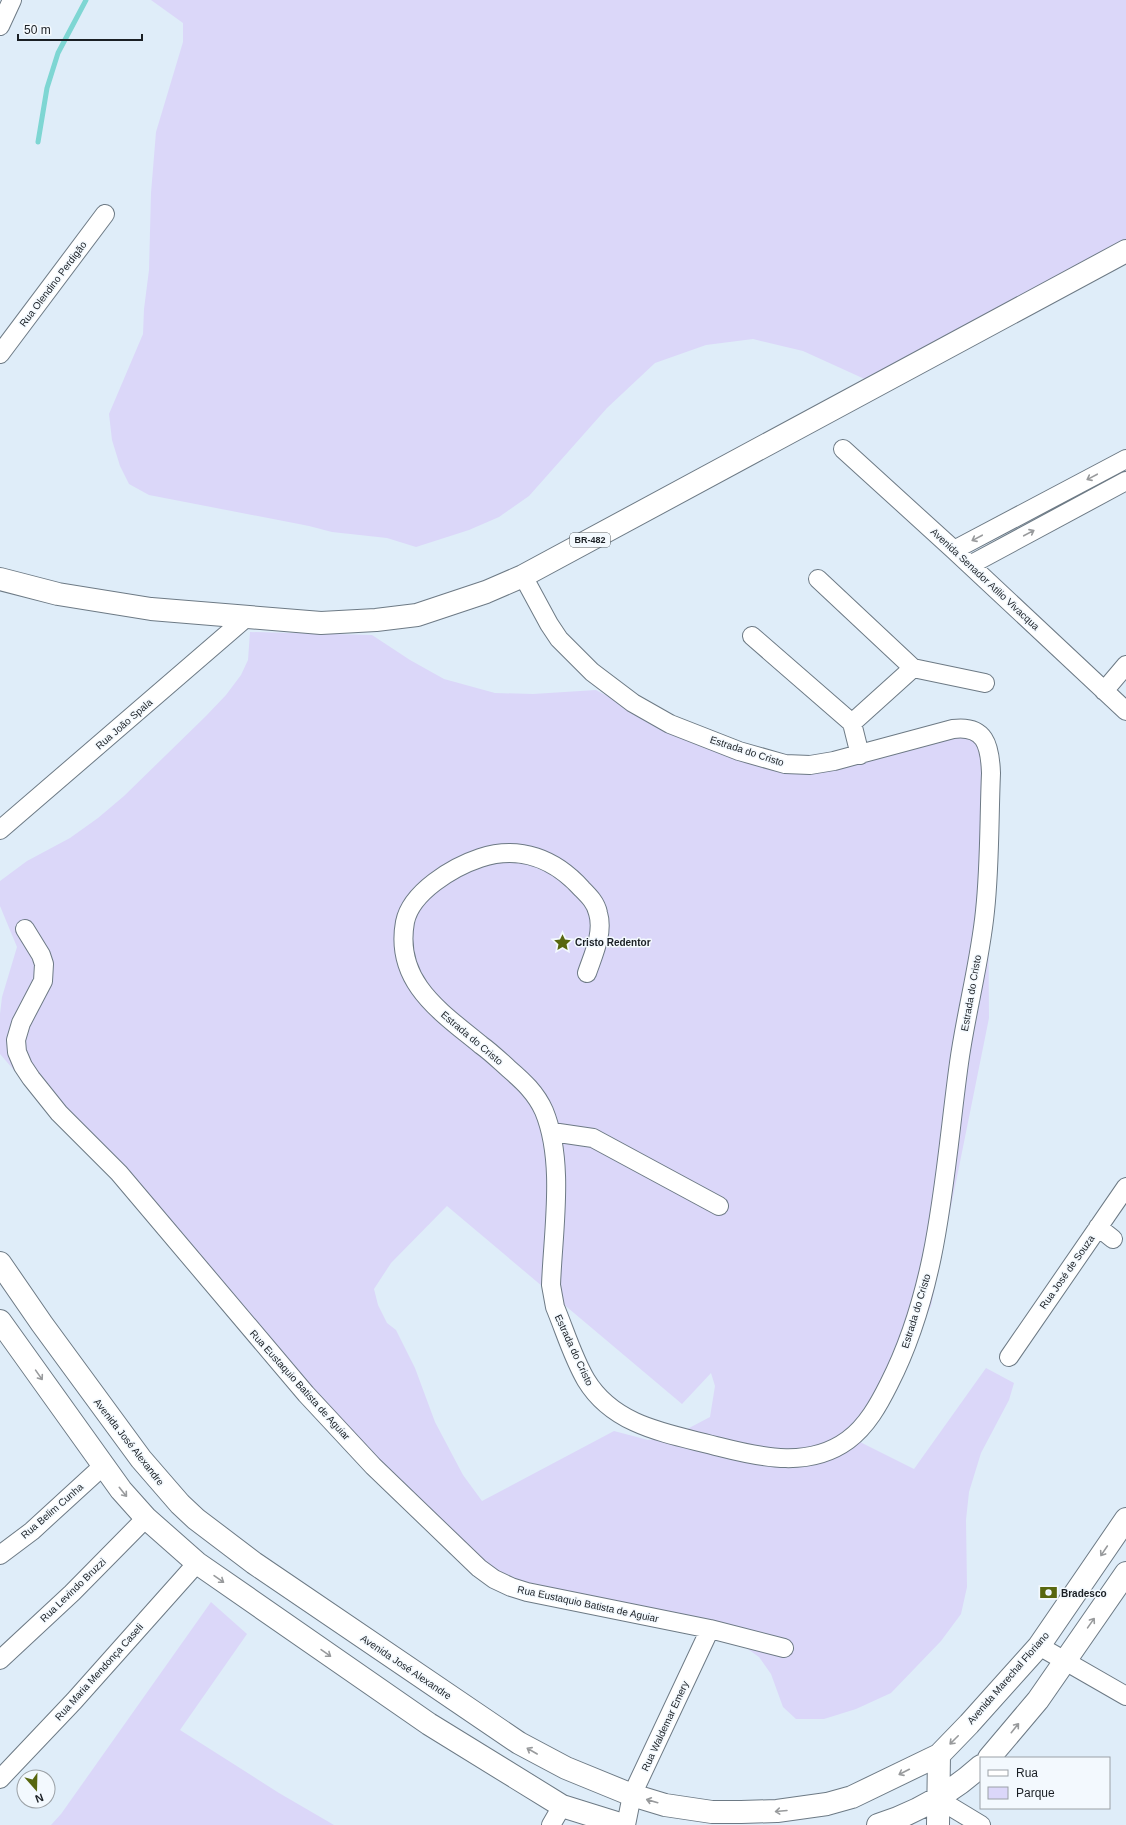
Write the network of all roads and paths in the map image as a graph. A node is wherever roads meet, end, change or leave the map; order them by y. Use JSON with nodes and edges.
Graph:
{"nodes":[{"id":1,"x":12,"y":0,"type":"edge"},
{"id":2,"x":0,"y":26,"type":"edge"},
{"id":3,"x":105,"y":214,"type":"dead end"},
{"id":4,"x":1126,"y":251,"type":"edge"},
{"id":5,"x":0,"y":354,"type":"edge"},
{"id":6,"x":843,"y":449,"type":"dead end"},
{"id":7,"x":1126,"y":459,"type":"edge"},
{"id":8,"x":1126,"y":481,"type":"edge"},
{"id":9,"x":954,"y":550,"type":"junction"},
{"id":10,"x":970,"y":565,"type":"junction"},
{"id":11,"x":523,"y":576,"type":"junction"},
{"id":12,"x":0,"y":579,"type":"edge"},
{"id":13,"x":818,"y":579,"type":"dead end"},
{"id":14,"x":247,"y":617,"type":"junction"},
{"id":15,"x":752,"y":636,"type":"dead end"},
{"id":16,"x":1126,"y":665,"type":"edge"},
{"id":17,"x":913,"y":668,"type":"junction"},
{"id":18,"x":985,"y":682,"type":"dead end"},
{"id":19,"x":1104,"y":691,"type":"junction"},
{"id":20,"x":1126,"y":711,"type":"edge"},
{"id":21,"x":852,"y":723,"type":"junction"},
{"id":22,"x":860,"y":755,"type":"junction"},
{"id":23,"x":0,"y":830,"type":"edge"},
{"id":24,"x":25,"y":929,"type":"dead end"},
{"id":25,"x":587,"y":973,"type":"dead end"},
{"id":26,"x":552,"y":1132,"type":"junction"},
{"id":27,"x":1126,"y":1187,"type":"edge"},
{"id":28,"x":719,"y":1206,"type":"dead end"},
{"id":29,"x":1098,"y":1228,"type":"junction"},
{"id":30,"x":1113,"y":1239,"type":"dead end"},
{"id":31,"x":0,"y":1263,"type":"edge"},
{"id":32,"x":0,"y":1321,"type":"edge"},
{"id":33,"x":47,"y":1331,"type":"junction"},
{"id":34,"x":20,"y":1349,"type":"junction"},
{"id":35,"x":1008,"y":1357,"type":"dead end"},
{"id":36,"x":103,"y":1466,"type":"junction"},
{"id":37,"x":146,"y":1518,"type":"junction"},
{"id":38,"x":1126,"y":1519,"type":"edge"},
{"id":39,"x":0,"y":1555,"type":"edge"},
{"id":40,"x":197,"y":1563,"type":"junction"},
{"id":41,"x":1126,"y":1573,"type":"edge"},
{"id":42,"x":710,"y":1629,"type":"junction"},
{"id":43,"x":1039,"y":1646,"type":"junction"},
{"id":44,"x":784,"y":1648,"type":"dead end"},
{"id":45,"x":0,"y":1660,"type":"edge"},
{"id":46,"x":1065,"y":1661,"type":"junction"},
{"id":47,"x":434,"y":1686,"type":"junction"},
{"id":48,"x":1126,"y":1696,"type":"edge"},
{"id":49,"x":415,"y":1715,"type":"junction"},
{"id":50,"x":939,"y":1755,"type":"junction"},
{"id":51,"x":990,"y":1757,"type":"edge"},
{"id":52,"x":980,"y":1767,"type":"edge"},
{"id":53,"x":590,"y":1778,"type":"junction"},
{"id":54,"x":0,"y":1779,"type":"edge"},
{"id":55,"x":632,"y":1795,"type":"junction"},
{"id":56,"x":938,"y":1799,"type":"junction"},
{"id":57,"x":566,"y":1807,"type":"junction"},
{"id":58,"x":551,"y":1825,"type":"edge"},
{"id":59,"x":625,"y":1825,"type":"edge"},
{"id":60,"x":878,"y":1825,"type":"edge"},
{"id":61,"x":938,"y":1825,"type":"edge"},
{"id":62,"x":981,"y":1825,"type":"edge"}],
"edges":[{"from":1,"to":2,"type":"street"},
{"from":3,"to":5,"type":"street","name":"Rua Olendino Perdigão"},
{"from":4,"to":11,"type":"main road","number":"BR-482"},
{"from":6,"to":9,"type":"street","name":"Avenida Senador Atilio Vivacqua"},
{"from":7,"to":9,"type":"street","one_way":true},
{"from":10,"to":8,"type":"street","one_way":true},
{"from":9,"to":10,"type":"street","name":"Avenida Senador Atilio Vivacqua"},
{"from":10,"to":19,"type":"street","name":"Avenida Senador Atilio Vivacqua"},
{"from":11,"to":14,"type":"main road","number":"BR-482"},
{"from":11,"to":22,"type":"street","name":"Estrada do Cristo"},
{"from":12,"to":14,"type":"main road","number":"BR-482"},
{"from":13,"to":17,"type":"street"},
{"from":14,"to":23,"type":"street","name":"Rua João Spala"},
{"from":15,"to":21,"type":"street"},
{"from":16,"to":19,"type":"street"},
{"from":17,"to":18,"type":"street"},
{"from":17,"to":21,"type":"street"},
{"from":19,"to":20,"type":"street","name":"Avenida Senador Atilio Vivacqua"},
{"from":21,"to":22,"type":"street"},
{"from":22,"to":26,"type":"street","name":"Estrada do Cristo"},
{"from":24,"to":42,"type":"street","name":"Rua Eustaquio Batista de Aguiar"},
{"from":25,"to":26,"type":"street","name":"Estrada do Cristo"},
{"from":26,"to":28,"type":"street"},
{"from":27,"to":29,"type":"street","name":"Rua José de Souza"},
{"from":29,"to":30,"type":"street"},
{"from":29,"to":35,"type":"street","name":"Rua José de Souza"},
{"from":31,"to":33,"type":"main road","name":"Avenida José Alexandre"},
{"from":32,"to":34,"type":"main road"},
{"from":33,"to":34,"type":"main road"},
{"from":33,"to":47,"type":"main road","name":"Avenida José Alexandre"},
{"from":34,"to":36,"type":"main road","one_way":true},
{"from":36,"to":37,"type":"main road","one_way":true},
{"from":36,"to":39,"type":"street","name":"Rua Belim Cunha"},
{"from":37,"to":40,"type":"main road"},
{"from":37,"to":45,"type":"street","name":"Rua Levindo Bruzzi"},
{"from":38,"to":43,"type":"main road","name":"Avenida Marechal Floriano","one_way":true},
{"from":40,"to":49,"type":"main road","one_way":true},
{"from":40,"to":54,"type":"street","name":"Rua Maria Mendonça Caseli"},
{"from":46,"to":41,"type":"main road","one_way":true},
{"from":42,"to":44,"type":"street","name":"Rua Eustaquio Batista de Aguiar"},
{"from":42,"to":55,"type":"street","name":"Rua Waldemar Emery"},
{"from":43,"to":46,"type":"street"},
{"from":43,"to":50,"type":"main road","name":"Avenida Marechal Floriano","one_way":true},
{"from":46,"to":48,"type":"street"},
{"from":51,"to":46,"type":"main road","one_way":true},
{"from":47,"to":49,"type":"main road"},
{"from":53,"to":47,"type":"main road","name":"Avenida José Alexandre","one_way":true},
{"from":49,"to":57,"type":"main road"},
{"from":50,"to":55,"type":"main road","name":"Avenida José Alexandre","one_way":true},
{"from":50,"to":56,"type":"main road"},
{"from":52,"to":56,"type":"main road"},
{"from":53,"to":55,"type":"main road","name":"Avenida José Alexandre"},
{"from":53,"to":57,"type":"main road"},
{"from":55,"to":59,"type":"street","name":"Rua Waldemar Emery"},
{"from":56,"to":60,"type":"main road"},
{"from":56,"to":61,"type":"main road"},
{"from":56,"to":62,"type":"street"},
{"from":57,"to":58,"type":"street"},
{"from":57,"to":59,"type":"main road"}]}
